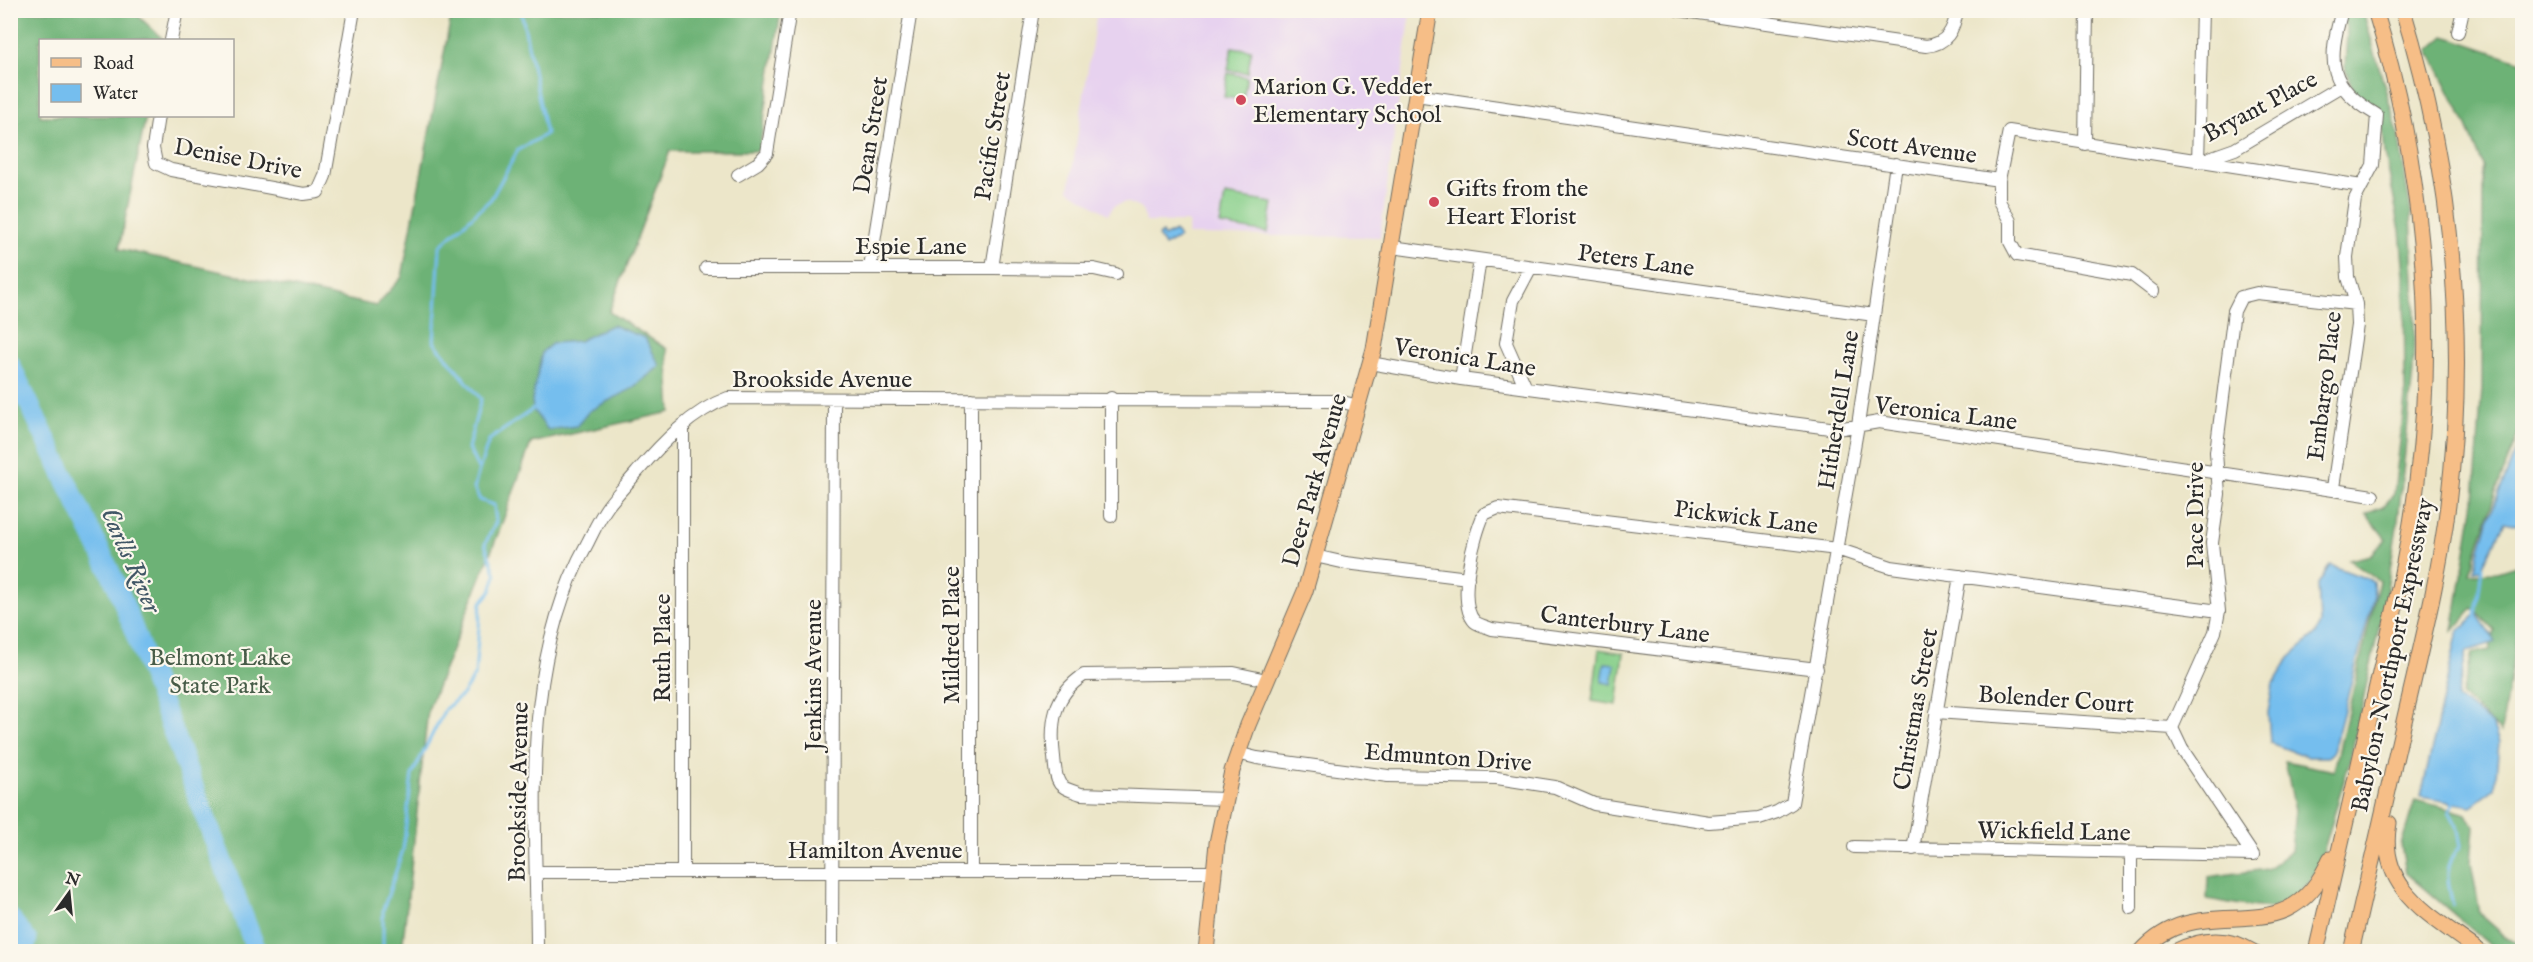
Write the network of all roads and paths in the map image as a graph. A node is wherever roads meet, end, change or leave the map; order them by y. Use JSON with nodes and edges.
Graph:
{"nodes":[{"id":1,"x":177,"y":10,"type":"edge"},
{"id":2,"x":354,"y":10,"type":"edge"},
{"id":3,"x":790,"y":10,"type":"edge"},
{"id":4,"x":911,"y":10,"type":"edge"},
{"id":5,"x":1033,"y":10,"type":"edge"},
{"id":6,"x":1430,"y":10,"type":"edge"},
{"id":7,"x":1678,"y":10,"type":"edge"},
{"id":8,"x":1957,"y":10,"type":"edge"},
{"id":9,"x":2087,"y":10,"type":"edge"},
{"id":10,"x":2202,"y":10,"type":"edge"},
{"id":11,"x":2342,"y":10,"type":"edge"},
{"id":12,"x":2375,"y":10,"type":"edge"},
{"id":13,"x":2403,"y":10,"type":"edge"},
{"id":14,"x":2463,"y":10,"type":"edge"},
{"id":15,"x":2458,"y":32,"type":"dead end"},
{"id":16,"x":171,"y":39,"type":"edge"},
{"id":17,"x":2341,"y":86,"type":"junction"},
{"id":18,"x":1416,"y":95,"type":"junction"},
{"id":19,"x":2378,"y":115,"type":"joint"},
{"id":20,"x":158,"y":117,"type":"edge"},
{"id":21,"x":2085,"y":144,"type":"junction"},
{"id":22,"x":2198,"y":162,"type":"junction"},
{"id":23,"x":1896,"y":164,"type":"junction"},
{"id":24,"x":738,"y":174,"type":"dead end"},
{"id":25,"x":1999,"y":180,"type":"junction"},
{"id":26,"x":2362,"y":186,"type":"junction"},
{"id":27,"x":1392,"y":247,"type":"junction"},
{"id":28,"x":1480,"y":260,"type":"junction"},
{"id":29,"x":870,"y":267,"type":"junction"},
{"id":30,"x":1532,"y":267,"type":"junction"},
{"id":31,"x":706,"y":268,"type":"dead end"},
{"id":32,"x":992,"y":268,"type":"junction"},
{"id":33,"x":1116,"y":274,"type":"dead end"},
{"id":34,"x":2153,"y":291,"type":"dead end"},
{"id":35,"x":2356,"y":304,"type":"junction"},
{"id":36,"x":1874,"y":315,"type":"junction"},
{"id":37,"x":1370,"y":363,"type":"junction"},
{"id":38,"x":1461,"y":380,"type":"junction"},
{"id":39,"x":1526,"y":388,"type":"junction"},
{"id":40,"x":1111,"y":398,"type":"junction"},
{"id":41,"x":834,"y":399,"type":"junction"},
{"id":42,"x":971,"y":399,"type":"junction"},
{"id":43,"x":1359,"y":405,"type":"junction"},
{"id":44,"x":683,"y":425,"type":"junction"},
{"id":45,"x":1858,"y":425,"type":"junction"},
{"id":46,"x":2217,"y":472,"type":"junction"},
{"id":47,"x":2333,"y":488,"type":"junction"},
{"id":48,"x":2373,"y":496,"type":"dead end"},
{"id":49,"x":1111,"y":516,"type":"dead end"},
{"id":50,"x":1837,"y":549,"type":"junction"},
{"id":51,"x":1315,"y":556,"type":"junction"},
{"id":52,"x":1960,"y":576,"type":"junction"},
{"id":53,"x":1468,"y":578,"type":"junction"},
{"id":54,"x":2219,"y":611,"type":"junction"},
{"id":55,"x":1817,"y":669,"type":"junction"},
{"id":56,"x":1267,"y":680,"type":"junction"},
{"id":57,"x":1936,"y":712,"type":"junction"},
{"id":58,"x":2172,"y":728,"type":"junction"},
{"id":59,"x":2397,"y":752,"type":"junction"},
{"id":60,"x":1237,"y":753,"type":"junction"},
{"id":61,"x":1225,"y":799,"type":"junction"},
{"id":62,"x":1792,"y":803,"type":"joint"},
{"id":63,"x":2347,"y":817,"type":"junction"},
{"id":64,"x":1854,"y":846,"type":"dead end"},
{"id":65,"x":1912,"y":849,"type":"junction"},
{"id":66,"x":2131,"y":854,"type":"junction"},
{"id":67,"x":834,"y":871,"type":"junction"},
{"id":68,"x":971,"y":871,"type":"junction"},
{"id":69,"x":537,"y":872,"type":"junction"},
{"id":70,"x":683,"y":872,"type":"junction"},
{"id":71,"x":1214,"y":872,"type":"junction"},
{"id":72,"x":2131,"y":908,"type":"dead end"},
{"id":73,"x":537,"y":951,"type":"edge"},
{"id":74,"x":832,"y":951,"type":"edge"},
{"id":75,"x":1206,"y":951,"type":"edge"},
{"id":76,"x":2141,"y":951,"type":"edge"},
{"id":77,"x":2174,"y":951,"type":"edge"},
{"id":78,"x":2253,"y":951,"type":"edge"},
{"id":79,"x":2316,"y":951,"type":"edge"},
{"id":80,"x":2351,"y":951,"type":"edge"},
{"id":81,"x":2480,"y":951,"type":"edge"}],
"edges":[{"from":1,"to":16,"type":"street"},
{"from":2,"to":20,"type":"street","name":"Denise Drive"},
{"from":3,"to":24,"type":"street"},
{"from":4,"to":29,"type":"street","name":"Dean Street"},
{"from":5,"to":32,"type":"street","name":"Pacific Street"},
{"from":6,"to":18,"type":"main road","name":"Deer Park Avenue"},
{"from":7,"to":8,"type":"street"},
{"from":9,"to":21,"type":"street"},
{"from":10,"to":22,"type":"street"},
{"from":11,"to":17,"type":"street","name":"Bryant Place"},
{"from":12,"to":63,"type":"main road","name":"Babylon-Northport Expressway"},
{"from":13,"to":59,"type":"main road","name":"Babylon-Northport Expressway"},
{"from":14,"to":15,"type":"street"},
{"from":17,"to":19,"type":"street","name":"Bryant Place"},
{"from":17,"to":22,"type":"street","name":"Bryant Place"},
{"from":18,"to":23,"type":"street","name":"Scott Avenue"},
{"from":18,"to":27,"type":"main road","name":"Deer Park Avenue"},
{"from":19,"to":26,"type":"street","name":"Embargo Place"},
{"from":21,"to":22,"type":"street","name":"Scott Avenue"},
{"from":21,"to":25,"type":"street","name":"Scott Avenue"},
{"from":22,"to":26,"type":"street","name":"Scott Avenue"},
{"from":23,"to":25,"type":"street","name":"Scott Avenue"},
{"from":23,"to":36,"type":"street","name":"Hitherdell Lane"},
{"from":25,"to":34,"type":"street"},
{"from":26,"to":35,"type":"street","name":"Embargo Place"},
{"from":27,"to":28,"type":"street","name":"Peters Lane"},
{"from":27,"to":37,"type":"main road","name":"Deer Park Avenue"},
{"from":28,"to":30,"type":"street","name":"Peters Lane"},
{"from":28,"to":38,"type":"street"},
{"from":29,"to":31,"type":"street","name":"Espie Lane"},
{"from":29,"to":32,"type":"street","name":"Espie Lane"},
{"from":30,"to":36,"type":"street","name":"Peters Lane"},
{"from":30,"to":39,"type":"street"},
{"from":32,"to":33,"type":"street","name":"Espie Lane"},
{"from":35,"to":46,"type":"street","name":"Pace Drive"},
{"from":35,"to":47,"type":"street","name":"Embargo Place"},
{"from":36,"to":45,"type":"street","name":"Hitherdell Lane"},
{"from":37,"to":38,"type":"street","name":"Veronica Lane"},
{"from":37,"to":43,"type":"main road","name":"Deer Park Avenue"},
{"from":38,"to":39,"type":"street","name":"Veronica Lane"},
{"from":39,"to":45,"type":"street","name":"Veronica Lane"},
{"from":40,"to":42,"type":"street","name":"Brookside Avenue"},
{"from":40,"to":43,"type":"street","name":"Brookside Avenue"},
{"from":40,"to":49,"type":"street"},
{"from":41,"to":42,"type":"street","name":"Brookside Avenue"},
{"from":41,"to":44,"type":"street","name":"Brookside Avenue"},
{"from":41,"to":67,"type":"street","name":"Jenkins Avenue"},
{"from":42,"to":68,"type":"street","name":"Mildred Place"},
{"from":43,"to":51,"type":"main road","name":"Deer Park Avenue"},
{"from":44,"to":69,"type":"street","name":"Brookside Avenue"},
{"from":44,"to":70,"type":"street","name":"Ruth Place"},
{"from":45,"to":46,"type":"street","name":"Veronica Lane"},
{"from":45,"to":50,"type":"street","name":"Hitherdell Lane"},
{"from":46,"to":47,"type":"street","name":"Veronica Lane"},
{"from":46,"to":54,"type":"street","name":"Pace Drive"},
{"from":47,"to":48,"type":"street","name":"Veronica Lane"},
{"from":50,"to":52,"type":"street","name":"Pickwick Lane"},
{"from":50,"to":53,"type":"street","name":"Pickwick Lane"},
{"from":50,"to":55,"type":"street","name":"Hitherdell Lane"},
{"from":51,"to":53,"type":"street"},
{"from":51,"to":56,"type":"main road","name":"Deer Park Avenue"},
{"from":52,"to":54,"type":"street","name":"Pickwick Lane"},
{"from":52,"to":57,"type":"street","name":"Christmas Street"},
{"from":53,"to":55,"type":"street","name":"Canterbury Lane"},
{"from":54,"to":58,"type":"street","name":"Pace Drive"},
{"from":55,"to":62,"type":"street","name":"Hitherdell Lane"},
{"from":56,"to":60,"type":"main road","name":"Deer Park Avenue"},
{"from":56,"to":61,"type":"street"},
{"from":57,"to":58,"type":"street","name":"Bolender Court"},
{"from":57,"to":65,"type":"street","name":"Christmas Street"},
{"from":58,"to":66,"type":"street","name":"Wickfield Lane"},
{"from":59,"to":80,"type":"main road","name":"Babylon-Northport Expressway"},
{"from":59,"to":81,"type":"main road"},
{"from":60,"to":61,"type":"main road","name":"Deer Park Avenue"},
{"from":60,"to":62,"type":"street","name":"Edmunton Drive"},
{"from":61,"to":71,"type":"main road","name":"Deer Park Avenue"},
{"from":63,"to":76,"type":"main road"},
{"from":63,"to":79,"type":"main road","name":"Babylon-Northport Expressway"},
{"from":64,"to":65,"type":"street","name":"Wickfield Lane"},
{"from":65,"to":66,"type":"street","name":"Wickfield Lane"},
{"from":66,"to":72,"type":"street"},
{"from":67,"to":68,"type":"street","name":"Hamilton Avenue"},
{"from":67,"to":70,"type":"street","name":"Hamilton Avenue"},
{"from":67,"to":74,"type":"street","name":"Jenkins Avenue"},
{"from":68,"to":71,"type":"street","name":"Hamilton Avenue"},
{"from":69,"to":70,"type":"street","name":"Hamilton Avenue"},
{"from":69,"to":73,"type":"street","name":"Brookside Avenue"},
{"from":71,"to":75,"type":"main road","name":"Deer Park Avenue"},
{"from":77,"to":78,"type":"main road"}]}
